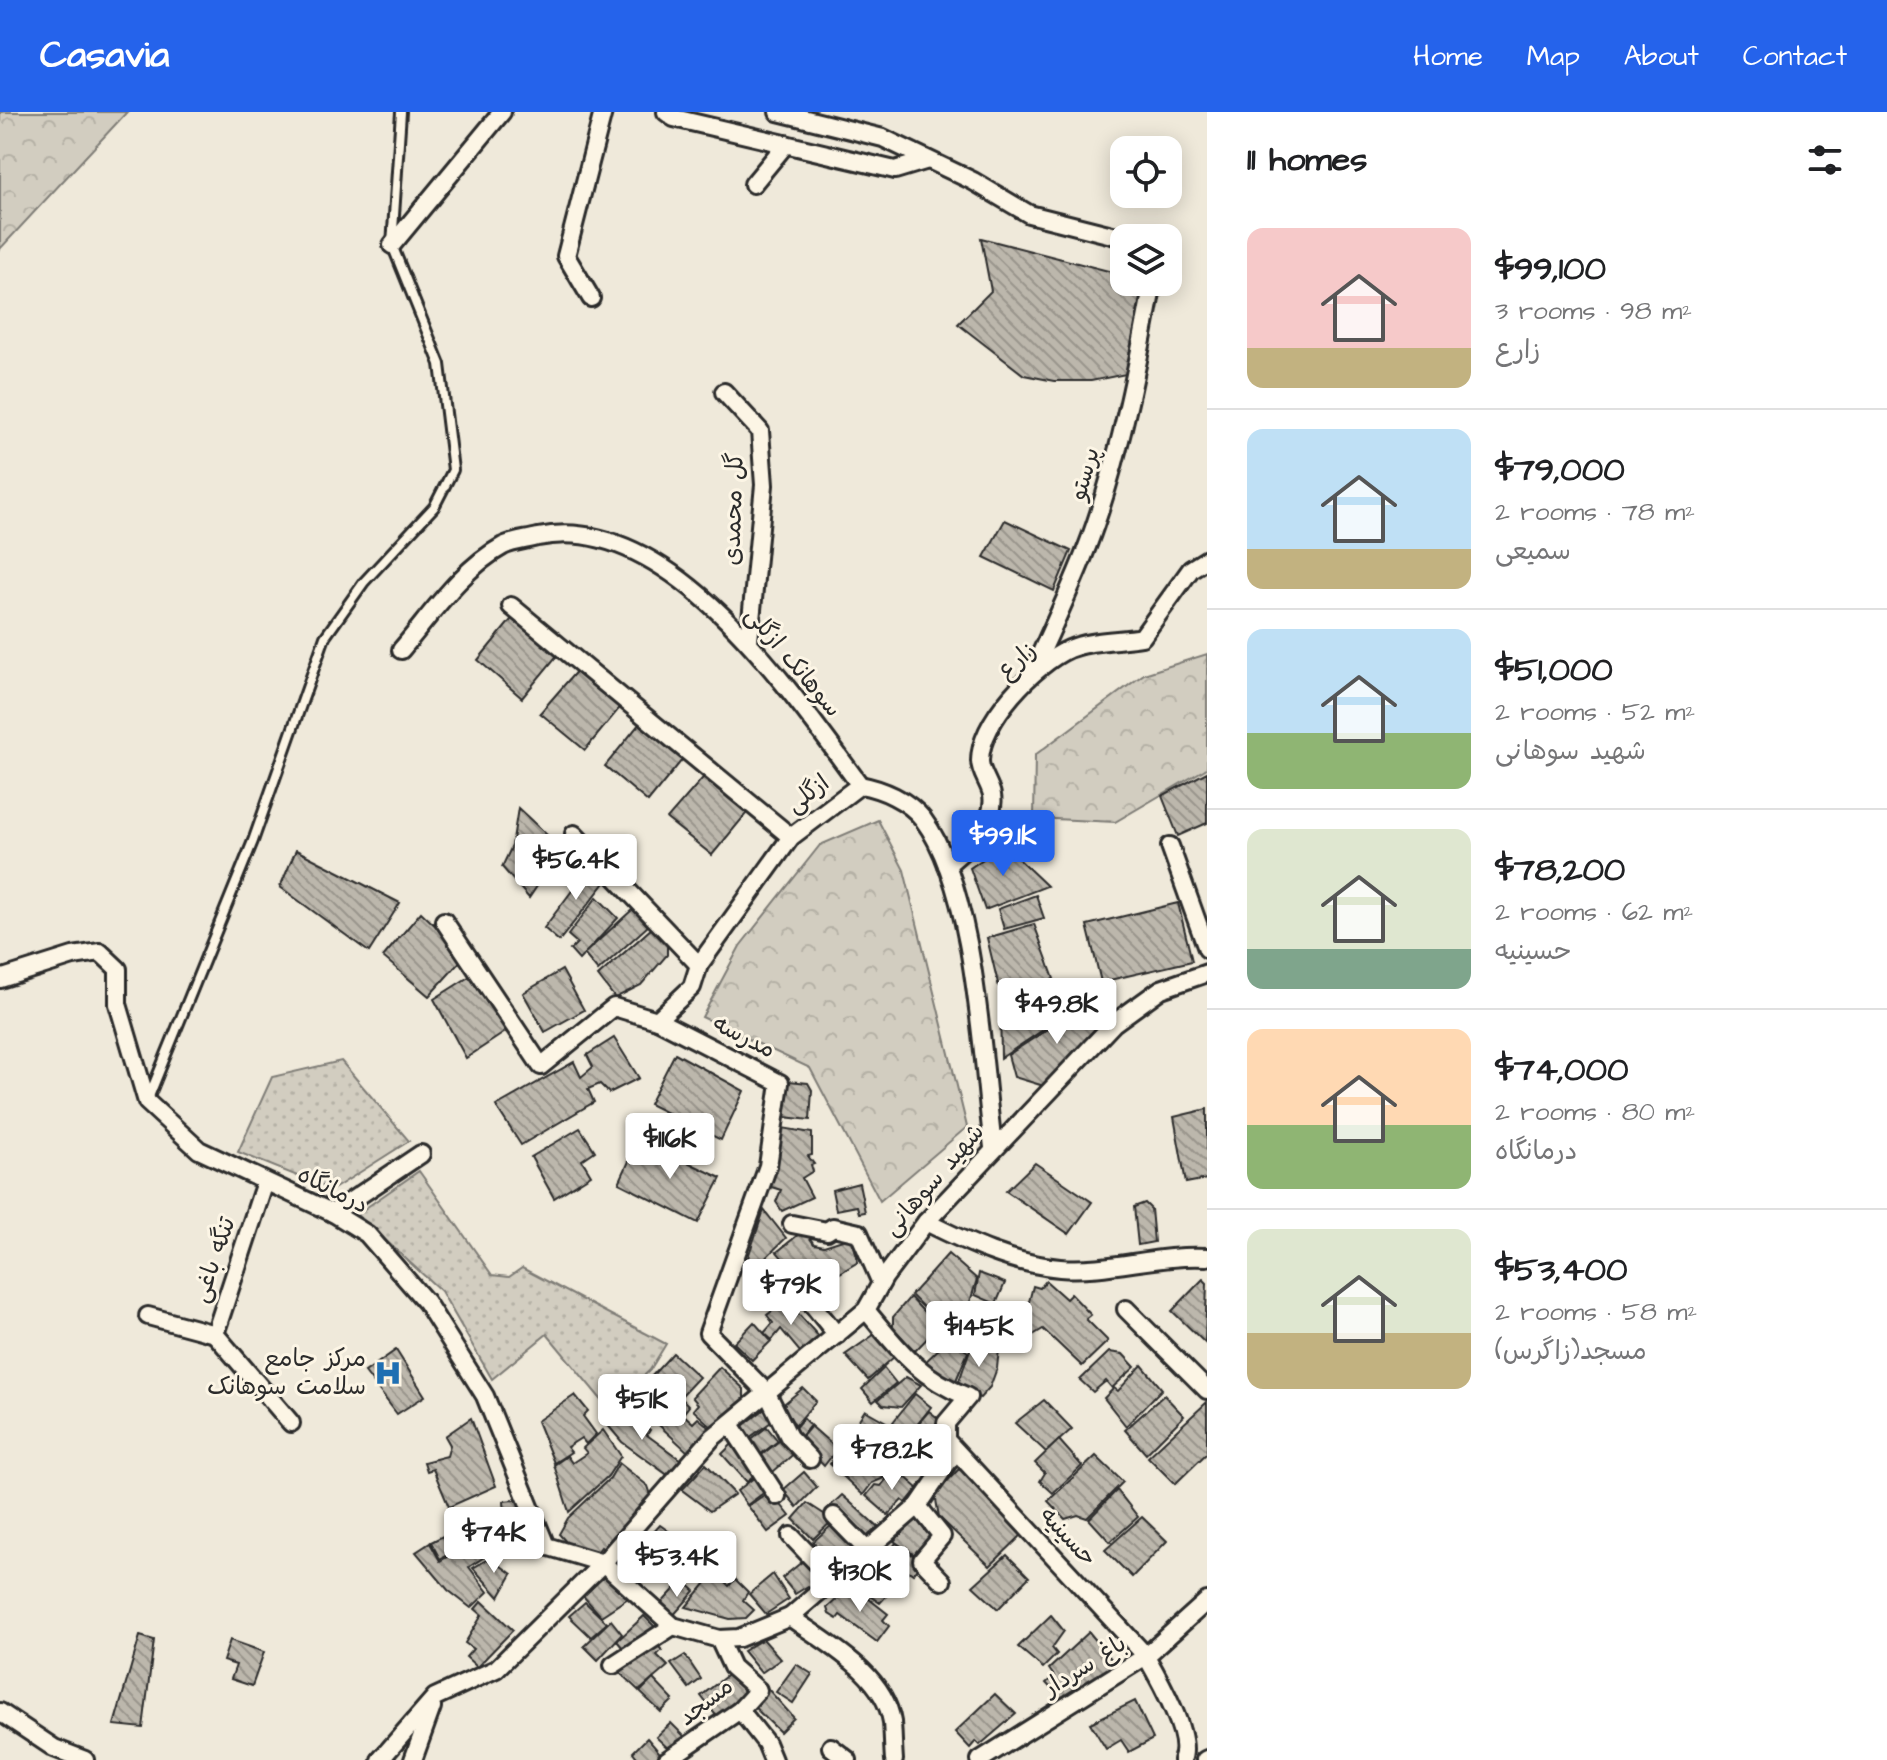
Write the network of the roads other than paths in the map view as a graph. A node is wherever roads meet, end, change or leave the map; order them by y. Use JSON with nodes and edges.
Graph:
{"nodes":[{"id":1,"x":401,"y":112,"type":"edge"},
{"id":2,"x":502,"y":112,"type":"edge"},
{"id":3,"x":603,"y":112,"type":"edge"},
{"id":4,"x":666,"y":112,"type":"edge"},
{"id":5,"x":778,"y":112,"type":"edge"},
{"id":6,"x":786,"y":144,"type":"junction"},
{"id":7,"x":928,"y":160,"type":"junction"},
{"id":8,"x":753,"y":184,"type":"dead end"},
{"id":9,"x":1110,"y":234,"type":"edge"},
{"id":10,"x":392,"y":245,"type":"junction"},
{"id":11,"x":1150,"y":296,"type":"edge"},
{"id":12,"x":591,"y":298,"type":"dead end"},
{"id":13,"x":724,"y":392,"type":"dead end"},
{"id":14,"x":1207,"y":559,"type":"edge"},
{"id":15,"x":1191,"y":569,"type":"junction"},
{"id":16,"x":1207,"y":575,"type":"edge"},
{"id":17,"x":511,"y":606,"type":"dead end"},
{"id":18,"x":749,"y":641,"type":"junction"},
{"id":19,"x":401,"y":650,"type":"dead end"},
{"id":20,"x":1033,"y":671,"type":"junction"},
{"id":21,"x":860,"y":785,"type":"junction"},
{"id":22,"x":574,"y":834,"type":"dead end"},
{"id":23,"x":791,"y":837,"type":"junction"},
{"id":24,"x":1170,"y":846,"type":"dead end"},
{"id":25,"x":947,"y":865,"type":"junction"},
{"id":26,"x":444,"y":921,"type":"dead end"},
{"id":27,"x":1207,"y":949,"type":"edge"},
{"id":28,"x":699,"y":965,"type":"junction"},
{"id":29,"x":1207,"y":973,"type":"edge"},
{"id":30,"x":0,"y":979,"type":"edge"},
{"id":31,"x":657,"y":1020,"type":"junction"},
{"id":32,"x":147,"y":1102,"type":"junction"},
{"id":33,"x":993,"y":1147,"type":"junction"},
{"id":34,"x":421,"y":1154,"type":"dead end"},
{"id":35,"x":265,"y":1182,"type":"junction"},
{"id":36,"x":333,"y":1213,"type":"junction"},
{"id":37,"x":926,"y":1222,"type":"junction"},
{"id":38,"x":792,"y":1224,"type":"dead end"},
{"id":39,"x":1207,"y":1257,"type":"edge"},
{"id":40,"x":881,"y":1283,"type":"junction"},
{"id":41,"x":799,"y":1288,"type":"dead end"},
{"id":42,"x":1126,"y":1309,"type":"dead end"},
{"id":43,"x":866,"y":1310,"type":"junction"},
{"id":44,"x":148,"y":1316,"type":"dead end"},
{"id":45,"x":215,"y":1334,"type":"junction"},
{"id":46,"x":837,"y":1335,"type":"junction"},
{"id":47,"x":1207,"y":1390,"type":"edge"},
{"id":48,"x":767,"y":1393,"type":"junction"},
{"id":49,"x":291,"y":1423,"type":"dead end"},
{"id":50,"x":730,"y":1424,"type":"junction"},
{"id":51,"x":955,"y":1452,"type":"junction"},
{"id":52,"x":810,"y":1459,"type":"dead end"},
{"id":53,"x":777,"y":1496,"type":"dead end"},
{"id":54,"x":918,"y":1506,"type":"junction"},
{"id":55,"x":834,"y":1516,"type":"dead end"},
{"id":56,"x":791,"y":1536,"type":"dead end"},
{"id":57,"x":867,"y":1550,"type":"junction"},
{"id":58,"x":603,"y":1563,"type":"junction"},
{"id":59,"x":833,"y":1580,"type":"junction"},
{"id":60,"x":942,"y":1581,"type":"dead end"},
{"id":61,"x":1207,"y":1601,"type":"edge"},
{"id":62,"x":790,"y":1617,"type":"junction"},
{"id":63,"x":673,"y":1626,"type":"junction"},
{"id":64,"x":719,"y":1639,"type":"junction"},
{"id":65,"x":1146,"y":1656,"type":"junction"},
{"id":66,"x":613,"y":1665,"type":"dead end"},
{"id":67,"x":435,"y":1697,"type":"junction"},
{"id":68,"x":740,"y":1710,"type":"junction"},
{"id":69,"x":0,"y":1712,"type":"edge"},
{"id":70,"x":831,"y":1747,"type":"dead end"},
{"id":71,"x":85,"y":1760,"type":"edge"},
{"id":72,"x":380,"y":1760,"type":"edge"},
{"id":73,"x":413,"y":1760,"type":"edge"},
{"id":74,"x":667,"y":1760,"type":"edge"},
{"id":75,"x":773,"y":1760,"type":"edge"},
{"id":76,"x":848,"y":1760,"type":"edge"},
{"id":77,"x":894,"y":1760,"type":"edge"},
{"id":78,"x":980,"y":1760,"type":"edge"},
{"id":79,"x":1182,"y":1760,"type":"edge"}],
"edges":[{"from":1,"to":10,"type":"lane"},
{"from":2,"to":10,"type":"street"},
{"from":3,"to":12,"type":"street"},
{"from":4,"to":6,"type":"street"},
{"from":5,"to":7,"type":"street"},
{"from":6,"to":7,"type":"street"},
{"from":6,"to":8,"type":"street"},
{"from":7,"to":9,"type":"street"},
{"from":10,"to":32,"type":"lane"},
{"from":11,"to":20,"type":"street","name":"پرستو"},
{"from":13,"to":18,"type":"street","name":"گل محمدی"},
{"from":14,"to":15,"type":"street","name":"زارع"},
{"from":15,"to":16,"type":"street"},
{"from":15,"to":20,"type":"street","name":"زارع"},
{"from":17,"to":23,"type":"street"},
{"from":18,"to":19,"type":"street","name":"سوهانک ازگلی"},
{"from":18,"to":21,"type":"street","name":"سوهانک ازگلی"},
{"from":20,"to":25,"type":"street","name":"زارع"},
{"from":21,"to":23,"type":"street","name":"ازگلی"},
{"from":21,"to":25,"type":"street","name":"ازگلی"},
{"from":22,"to":28,"type":"street"},
{"from":23,"to":28,"type":"street","name":"ازگلی"},
{"from":24,"to":27,"type":"street"},
{"from":25,"to":33,"type":"street","name":"ازگلی"},
{"from":26,"to":31,"type":"street","name":"مدرسه"},
{"from":28,"to":31,"type":"street","name":"ازگلی"},
{"from":29,"to":33,"type":"street","name":"شهید سوهانی"},
{"from":30,"to":32,"type":"street"},
{"from":31,"to":48,"type":"street","name":"مدرسه"},
{"from":32,"to":35,"type":"street","name":"درمانگاه"},
{"from":33,"to":37,"type":"street","name":"شهید سوهانی"},
{"from":34,"to":36,"type":"street"},
{"from":35,"to":36,"type":"street","name":"درمانگاه"},
{"from":35,"to":45,"type":"street","name":"تنگه باغی"},
{"from":36,"to":58,"type":"street","name":"درمانگاه"},
{"from":37,"to":39,"type":"street"},
{"from":37,"to":40,"type":"street","name":"شهید سوهانی"},
{"from":38,"to":40,"type":"street"},
{"from":40,"to":43,"type":"street","name":"شهید سوهانی"},
{"from":41,"to":46,"type":"street"},
{"from":42,"to":47,"type":"street"},
{"from":43,"to":46,"type":"street","name":"شهید سوهانی"},
{"from":43,"to":51,"type":"street"},
{"from":44,"to":45,"type":"street"},
{"from":45,"to":49,"type":"street","name":"تنگه باغی"},
{"from":46,"to":48,"type":"street","name":"شهید سوهانی"},
{"from":48,"to":50,"type":"street","name":"شهید سوهانی"},
{"from":48,"to":52,"type":"street"},
{"from":50,"to":53,"type":"street"},
{"from":50,"to":58,"type":"street","name":"شهید سوهانی"},
{"from":51,"to":54,"type":"street"},
{"from":51,"to":65,"type":"street","name":"حسینیه"},
{"from":54,"to":57,"type":"street"},
{"from":54,"to":60,"type":"street"},
{"from":55,"to":57,"type":"street"},
{"from":56,"to":59,"type":"street"},
{"from":57,"to":59,"type":"street"},
{"from":58,"to":63,"type":"street"},
{"from":58,"to":67,"type":"street","name":"شهید سوهانی"},
{"from":59,"to":62,"type":"street"},
{"from":61,"to":65,"type":"street","name":"باغ سردار"},
{"from":62,"to":64,"type":"street"},
{"from":62,"to":77,"type":"street"},
{"from":63,"to":64,"type":"street"},
{"from":63,"to":66,"type":"street"},
{"from":64,"to":68,"type":"street","name":"مسجد"},
{"from":65,"to":78,"type":"street","name":"باغ سردار"},
{"from":65,"to":79,"type":"street","name":"حسینیه"},
{"from":67,"to":72,"type":"street"},
{"from":67,"to":73,"type":"street"},
{"from":68,"to":74,"type":"street","name":"مسجد"},
{"from":68,"to":75,"type":"street"},
{"from":69,"to":71,"type":"street"},
{"from":70,"to":76,"type":"street"}]}
